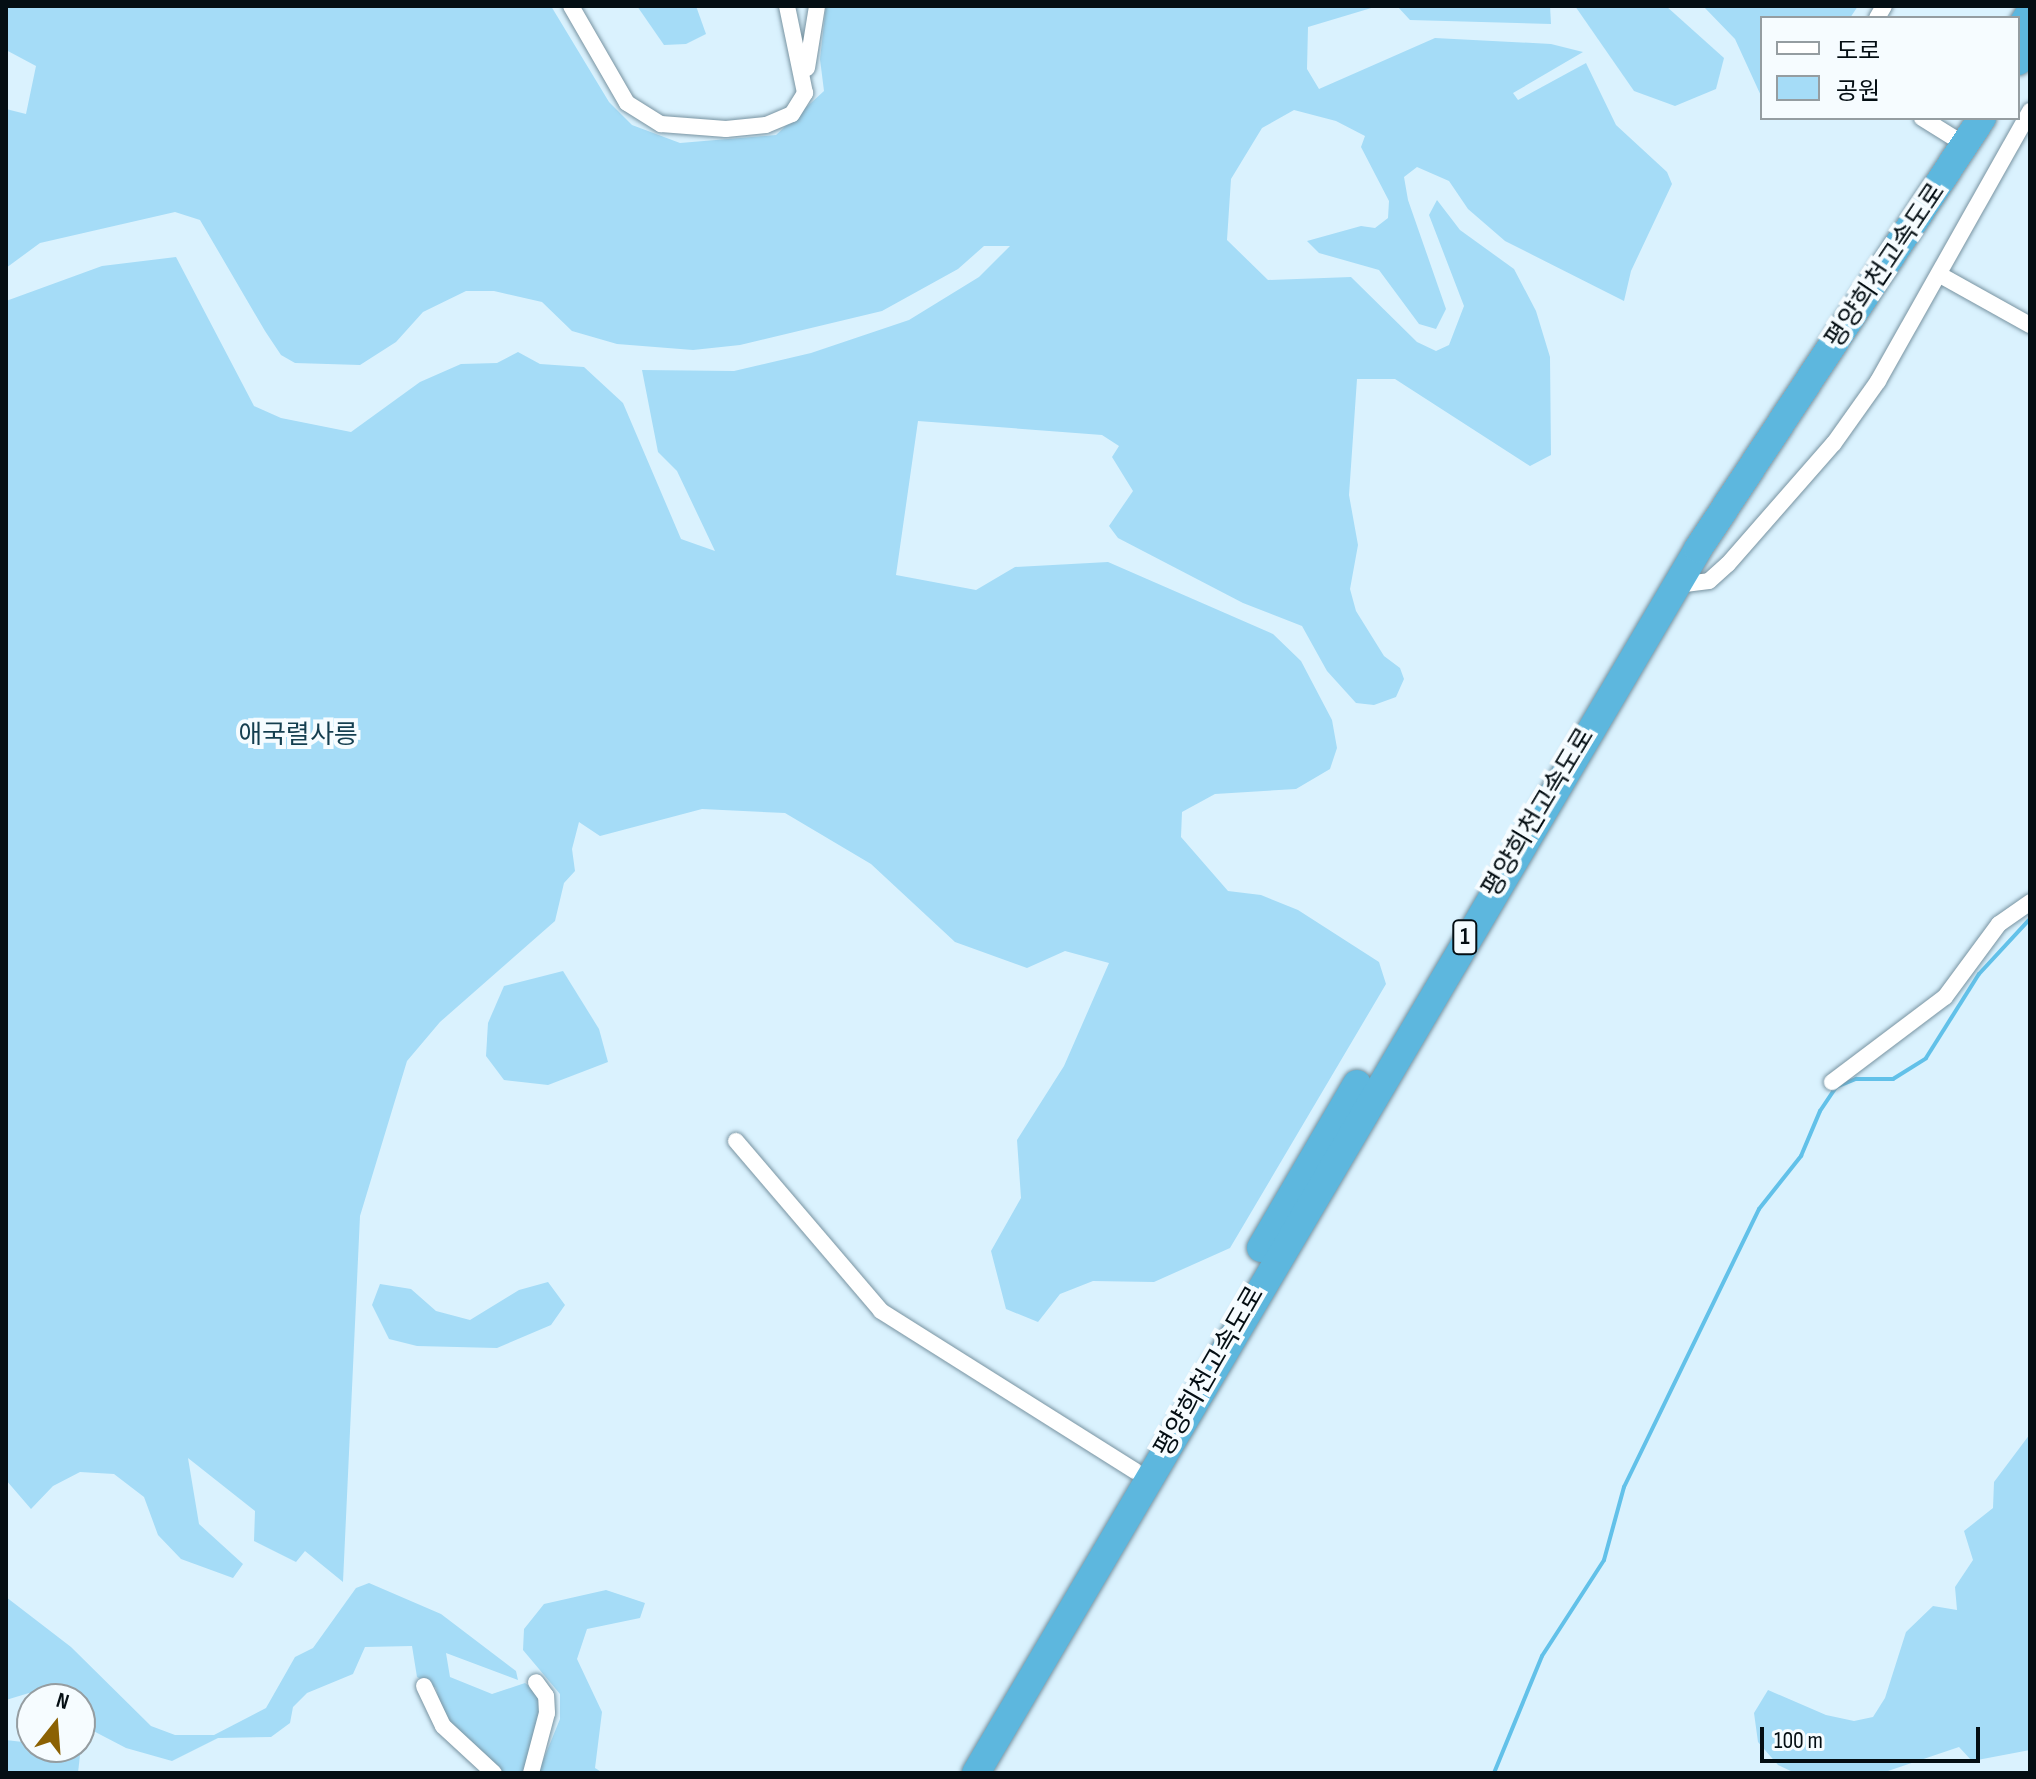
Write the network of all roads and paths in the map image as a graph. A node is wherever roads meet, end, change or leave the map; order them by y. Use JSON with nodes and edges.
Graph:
{"nodes":[{"id":1,"x":571,"y":6,"type":"edge"},
{"id":2,"x":787,"y":6,"type":"edge"},
{"id":3,"x":817,"y":6,"type":"edge"},
{"id":4,"x":805,"y":77,"type":"junction"},
{"id":5,"x":2030,"y":111,"type":"edge"},
{"id":6,"x":1930,"y":120,"type":"edge"},
{"id":7,"x":1981,"y":120,"type":"edge"},
{"id":8,"x":1958,"y":127,"type":"edge"},
{"id":9,"x":1940,"y":275,"type":"junction"},
{"id":10,"x":2030,"y":325,"type":"edge"},
{"id":11,"x":1677,"y":585,"type":"junction"},
{"id":12,"x":2030,"y":902,"type":"edge"},
{"id":13,"x":1832,"y":1082,"type":"dead end"},
{"id":14,"x":736,"y":1141,"type":"dead end"},
{"id":15,"x":1135,"y":1471,"type":"junction"},
{"id":16,"x":536,"y":1682,"type":"dead end"},
{"id":17,"x":424,"y":1686,"type":"dead end"},
{"id":18,"x":494,"y":1773,"type":"edge"},
{"id":19,"x":531,"y":1773,"type":"edge"},
{"id":20,"x":963,"y":1773,"type":"edge"},
{"id":21,"x":976,"y":1773,"type":"edge"}],
"edges":[{"from":1,"to":4,"type":"street"},
{"from":2,"to":4,"type":"street"},
{"from":3,"to":4,"type":"street"},
{"from":5,"to":9,"type":"street"},
{"from":6,"to":8,"type":"street"},
{"from":7,"to":11,"type":"highway","name":"평양희천고속도로","number":"1"},
{"from":8,"to":15,"type":"highway","name":"평양희천고속도로","number":"1"},
{"from":9,"to":10,"type":"street"},
{"from":9,"to":11,"type":"street"},
{"from":11,"to":21,"type":"highway","name":"평양희천고속도로","number":"1"},
{"from":12,"to":13,"type":"street"},
{"from":14,"to":15,"type":"street"},
{"from":15,"to":20,"type":"highway","name":"평양희천고속도로","number":"1"},
{"from":16,"to":19,"type":"street"},
{"from":17,"to":18,"type":"street"}]}
